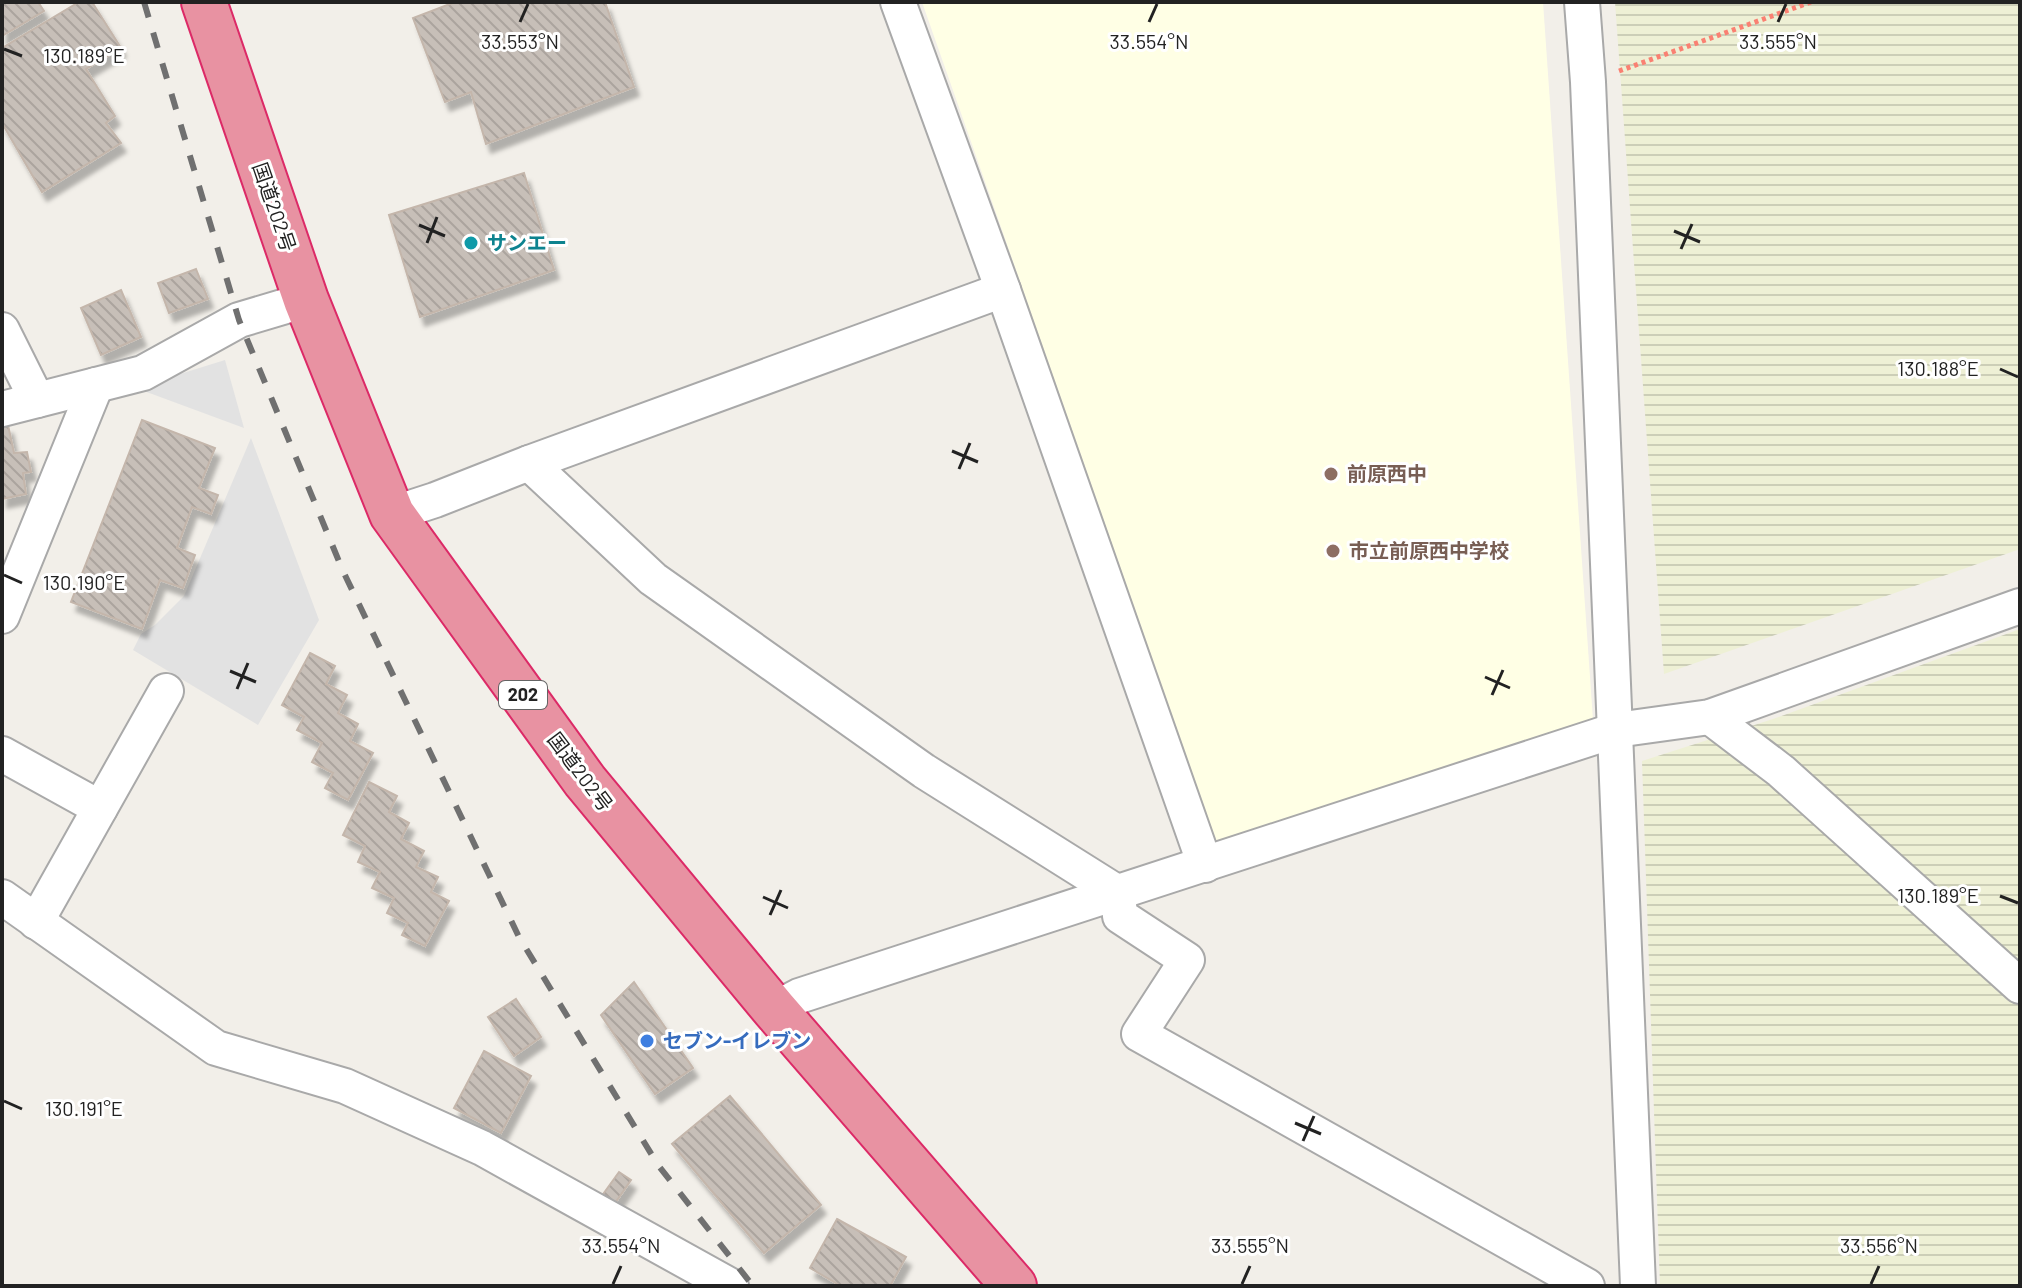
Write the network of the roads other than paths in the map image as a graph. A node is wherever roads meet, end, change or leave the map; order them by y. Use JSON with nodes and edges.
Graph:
{"nodes":[{"id":1,"x":204,"y":2,"type":"edge"},
{"id":2,"x":898,"y":2,"type":"edge"},
{"id":3,"x":1582,"y":2,"type":"edge"},
{"id":4,"x":1003,"y":290,"type":"junction"},
{"id":5,"x":306,"y":300,"type":"junction"},
{"id":6,"x":2,"y":330,"type":"edge"},
{"id":7,"x":96,"y":385,"type":"junction"},
{"id":8,"x":37,"y":400,"type":"junction"},
{"id":9,"x":2,"y":409,"type":"edge"},
{"id":10,"x":529,"y":463,"type":"junction"},
{"id":11,"x":392,"y":514,"type":"junction"},
{"id":12,"x":2020,"y":606,"type":"edge"},
{"id":13,"x":2,"y":616,"type":"edge"},
{"id":14,"x":166,"y":691,"type":"dead end"},
{"id":15,"x":1710,"y":717,"type":"junction"},
{"id":16,"x":1616,"y":730,"type":"junction"},
{"id":17,"x":2,"y":754,"type":"edge"},
{"id":18,"x":100,"y":808,"type":"junction"},
{"id":19,"x":1205,"y":865,"type":"junction"},
{"id":20,"x":1118,"y":893,"type":"junction"},
{"id":21,"x":2,"y":897,"type":"edge"},
{"id":22,"x":36,"y":922,"type":"junction"},
{"id":23,"x":2020,"y":986,"type":"edge"},
{"id":24,"x":774,"y":1009,"type":"junction"},
{"id":25,"x":731,"y":1286,"type":"edge"},
{"id":26,"x":1014,"y":1286,"type":"edge"},
{"id":27,"x":1587,"y":1286,"type":"edge"},
{"id":28,"x":1638,"y":1286,"type":"edge"}],
"edges":[{"from":1,"to":5,"type":"highway","name":"国道202号","number":"202"},
{"from":2,"to":4,"type":"street"},
{"from":3,"to":16,"type":"street"},
{"from":4,"to":10,"type":"street"},
{"from":4,"to":19,"type":"street"},
{"from":5,"to":7,"type":"street"},
{"from":5,"to":11,"type":"highway","name":"国道202号","number":"202"},
{"from":6,"to":8,"type":"street"},
{"from":7,"to":8,"type":"street"},
{"from":7,"to":13,"type":"street"},
{"from":8,"to":9,"type":"street"},
{"from":10,"to":11,"type":"street"},
{"from":10,"to":20,"type":"street"},
{"from":11,"to":24,"type":"highway","name":"国道202号","number":"202"},
{"from":12,"to":15,"type":"street"},
{"from":14,"to":18,"type":"street"},
{"from":15,"to":16,"type":"street"},
{"from":15,"to":23,"type":"street"},
{"from":16,"to":19,"type":"street"},
{"from":16,"to":28,"type":"street"},
{"from":17,"to":18,"type":"street"},
{"from":18,"to":22,"type":"street"},
{"from":19,"to":20,"type":"street"},
{"from":20,"to":24,"type":"street"},
{"from":20,"to":27,"type":"street"},
{"from":21,"to":22,"type":"street"},
{"from":22,"to":25,"type":"street"},
{"from":24,"to":26,"type":"highway","name":"国道202号","number":"202"}]}
